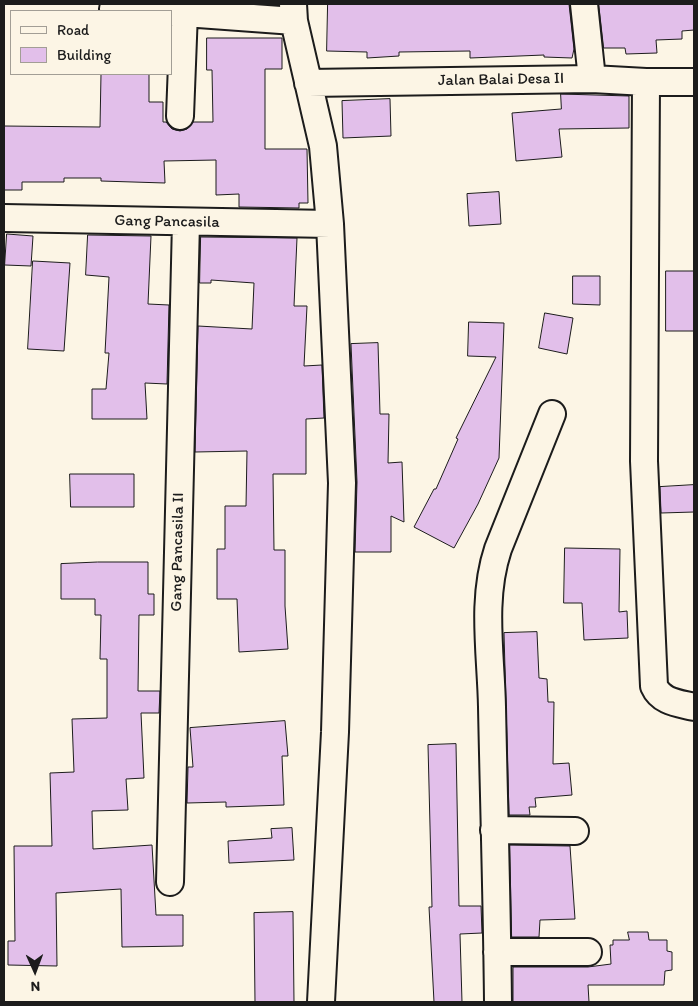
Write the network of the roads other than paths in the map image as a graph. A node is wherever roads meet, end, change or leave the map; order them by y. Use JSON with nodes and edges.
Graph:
{"nodes":[{"id":1,"x":584,"y":4,"type":"edge"},
{"id":2,"x":113,"y":9,"type":"dead end"},
{"id":3,"x":133,"y":10,"type":"edge"},
{"id":4,"x":172,"y":12,"type":"edge"},
{"id":5,"x":293,"y":12,"type":"edge"},
{"id":6,"x":592,"y":79,"type":"junction"},
{"id":7,"x":308,"y":82,"type":"junction"},
{"id":8,"x":646,"y":82,"type":"junction"},
{"id":9,"x":694,"y":82,"type":"edge"},
{"id":10,"x":180,"y":116,"type":"dead end"},
{"id":11,"x":4,"y":218,"type":"edge"},
{"id":12,"x":186,"y":222,"type":"junction"},
{"id":13,"x":330,"y":224,"type":"junction"},
{"id":14,"x":552,"y":414,"type":"dead end"},
{"id":15,"x":694,"y":707,"type":"edge"},
{"id":16,"x":494,"y":830,"type":"junction"},
{"id":17,"x":575,"y":831,"type":"dead end"},
{"id":18,"x":170,"y":882,"type":"dead end"},
{"id":19,"x":497,"y":952,"type":"junction"},
{"id":20,"x":588,"y":952,"type":"dead end"},
{"id":21,"x":321,"y":1002,"type":"edge"},
{"id":22,"x":498,"y":1002,"type":"edge"}],
"edges":[{"from":1,"to":6,"type":"street"},
{"from":2,"to":3,"type":"street"},
{"from":4,"to":5,"type":"street"},
{"from":4,"to":10,"type":"street"},
{"from":5,"to":7,"type":"street"},
{"from":6,"to":7,"type":"street","name":"Jalan Balai Desa II"},
{"from":6,"to":8,"type":"street","name":"Jalan Balai Desa II"},
{"from":7,"to":13,"type":"street"},
{"from":8,"to":9,"type":"street","name":"Jalan Balai Desa II"},
{"from":8,"to":15,"type":"street"},
{"from":11,"to":12,"type":"street","name":"Gang Pancasila"},
{"from":12,"to":13,"type":"street","name":"Gang Pancasila"},
{"from":12,"to":18,"type":"street","name":"Gang Pancasila II"},
{"from":13,"to":21,"type":"street"},
{"from":14,"to":16,"type":"street"},
{"from":16,"to":17,"type":"street"},
{"from":16,"to":19,"type":"street"},
{"from":19,"to":20,"type":"street"},
{"from":19,"to":22,"type":"street"}]}
